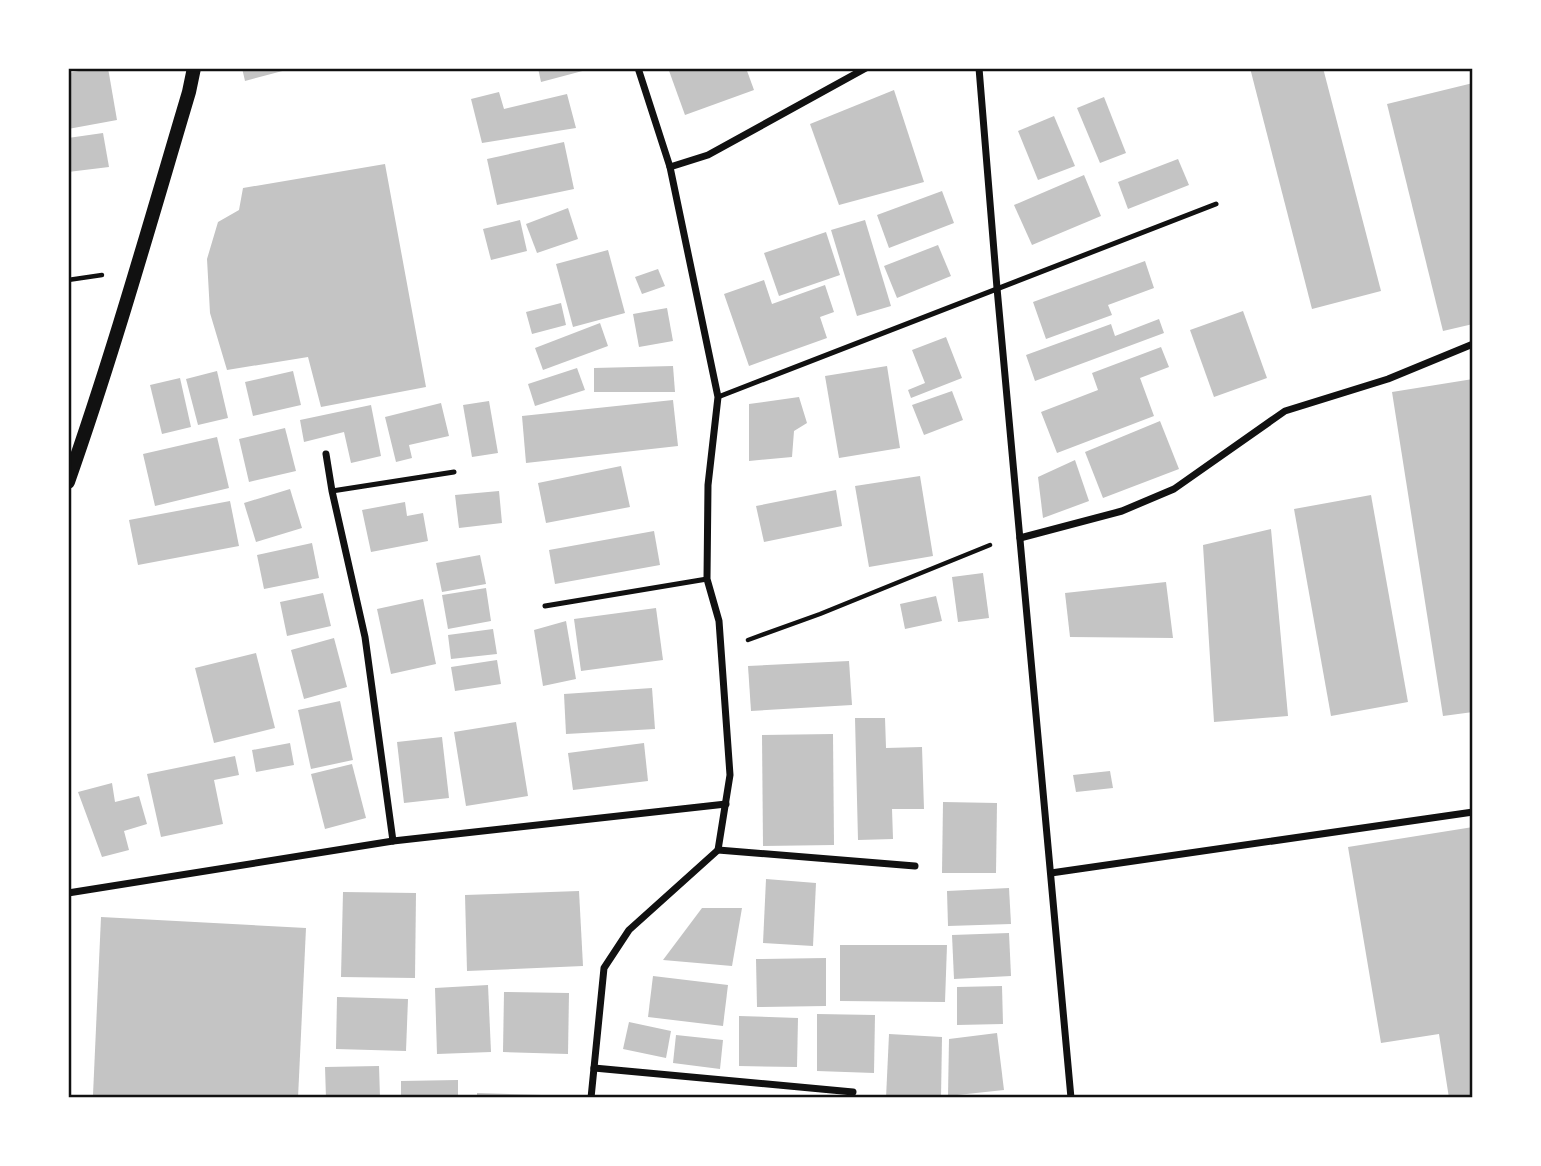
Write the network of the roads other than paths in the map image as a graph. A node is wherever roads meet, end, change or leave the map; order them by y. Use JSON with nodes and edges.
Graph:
{"nodes":[{"id":1,"x":194,"y":68,"type":"edge"},
{"id":2,"x":639,"y":68,"type":"edge"},
{"id":3,"x":866,"y":68,"type":"edge"},
{"id":4,"x":979,"y":68,"type":"edge"},
{"id":5,"x":670,"y":167,"type":"junction"},
{"id":6,"x":1216,"y":204,"type":"dead end"},
{"id":7,"x":997,"y":288,"type":"junction"},
{"id":8,"x":1473,"y":344,"type":"edge"},
{"id":9,"x":718,"y":397,"type":"junction"},
{"id":10,"x":326,"y":454,"type":"dead end"},
{"id":11,"x":454,"y":472,"type":"dead end"},
{"id":12,"x":68,"y":482,"type":"edge"},
{"id":13,"x":332,"y":491,"type":"junction"},
{"id":14,"x":1020,"y":538,"type":"junction"},
{"id":15,"x":707,"y":579,"type":"junction"},
{"id":16,"x":545,"y":606,"type":"dead end"},
{"id":17,"x":726,"y":804,"type":"junction"},
{"id":18,"x":1473,"y":812,"type":"edge"},
{"id":19,"x":393,"y":841,"type":"junction"},
{"id":20,"x":718,"y":850,"type":"junction"},
{"id":21,"x":915,"y":866,"type":"dead end"},
{"id":22,"x":1051,"y":873,"type":"junction"},
{"id":23,"x":68,"y":893,"type":"edge"},
{"id":24,"x":594,"y":1068,"type":"junction"},
{"id":25,"x":853,"y":1092,"type":"dead end"},
{"id":26,"x":591,"y":1098,"type":"edge"},
{"id":27,"x":1071,"y":1098,"type":"edge"}],
"edges":[{"from":1,"to":12,"type":"main road"},
{"from":2,"to":5,"type":"street"},
{"from":3,"to":5,"type":"street"},
{"from":4,"to":7,"type":"street"},
{"from":5,"to":9,"type":"street"},
{"from":6,"to":7,"type":"lane"},
{"from":7,"to":9,"type":"lane"},
{"from":7,"to":14,"type":"street"},
{"from":8,"to":14,"type":"street"},
{"from":9,"to":15,"type":"street"},
{"from":10,"to":13,"type":"street"},
{"from":11,"to":13,"type":"lane"},
{"from":13,"to":19,"type":"street"},
{"from":14,"to":22,"type":"street"},
{"from":15,"to":16,"type":"lane"},
{"from":15,"to":17,"type":"street"},
{"from":17,"to":19,"type":"street"},
{"from":17,"to":20,"type":"street"},
{"from":18,"to":22,"type":"street"},
{"from":19,"to":23,"type":"street"},
{"from":20,"to":21,"type":"street"},
{"from":20,"to":24,"type":"street"},
{"from":22,"to":27,"type":"street"},
{"from":24,"to":25,"type":"street"},
{"from":24,"to":26,"type":"street"}]}
